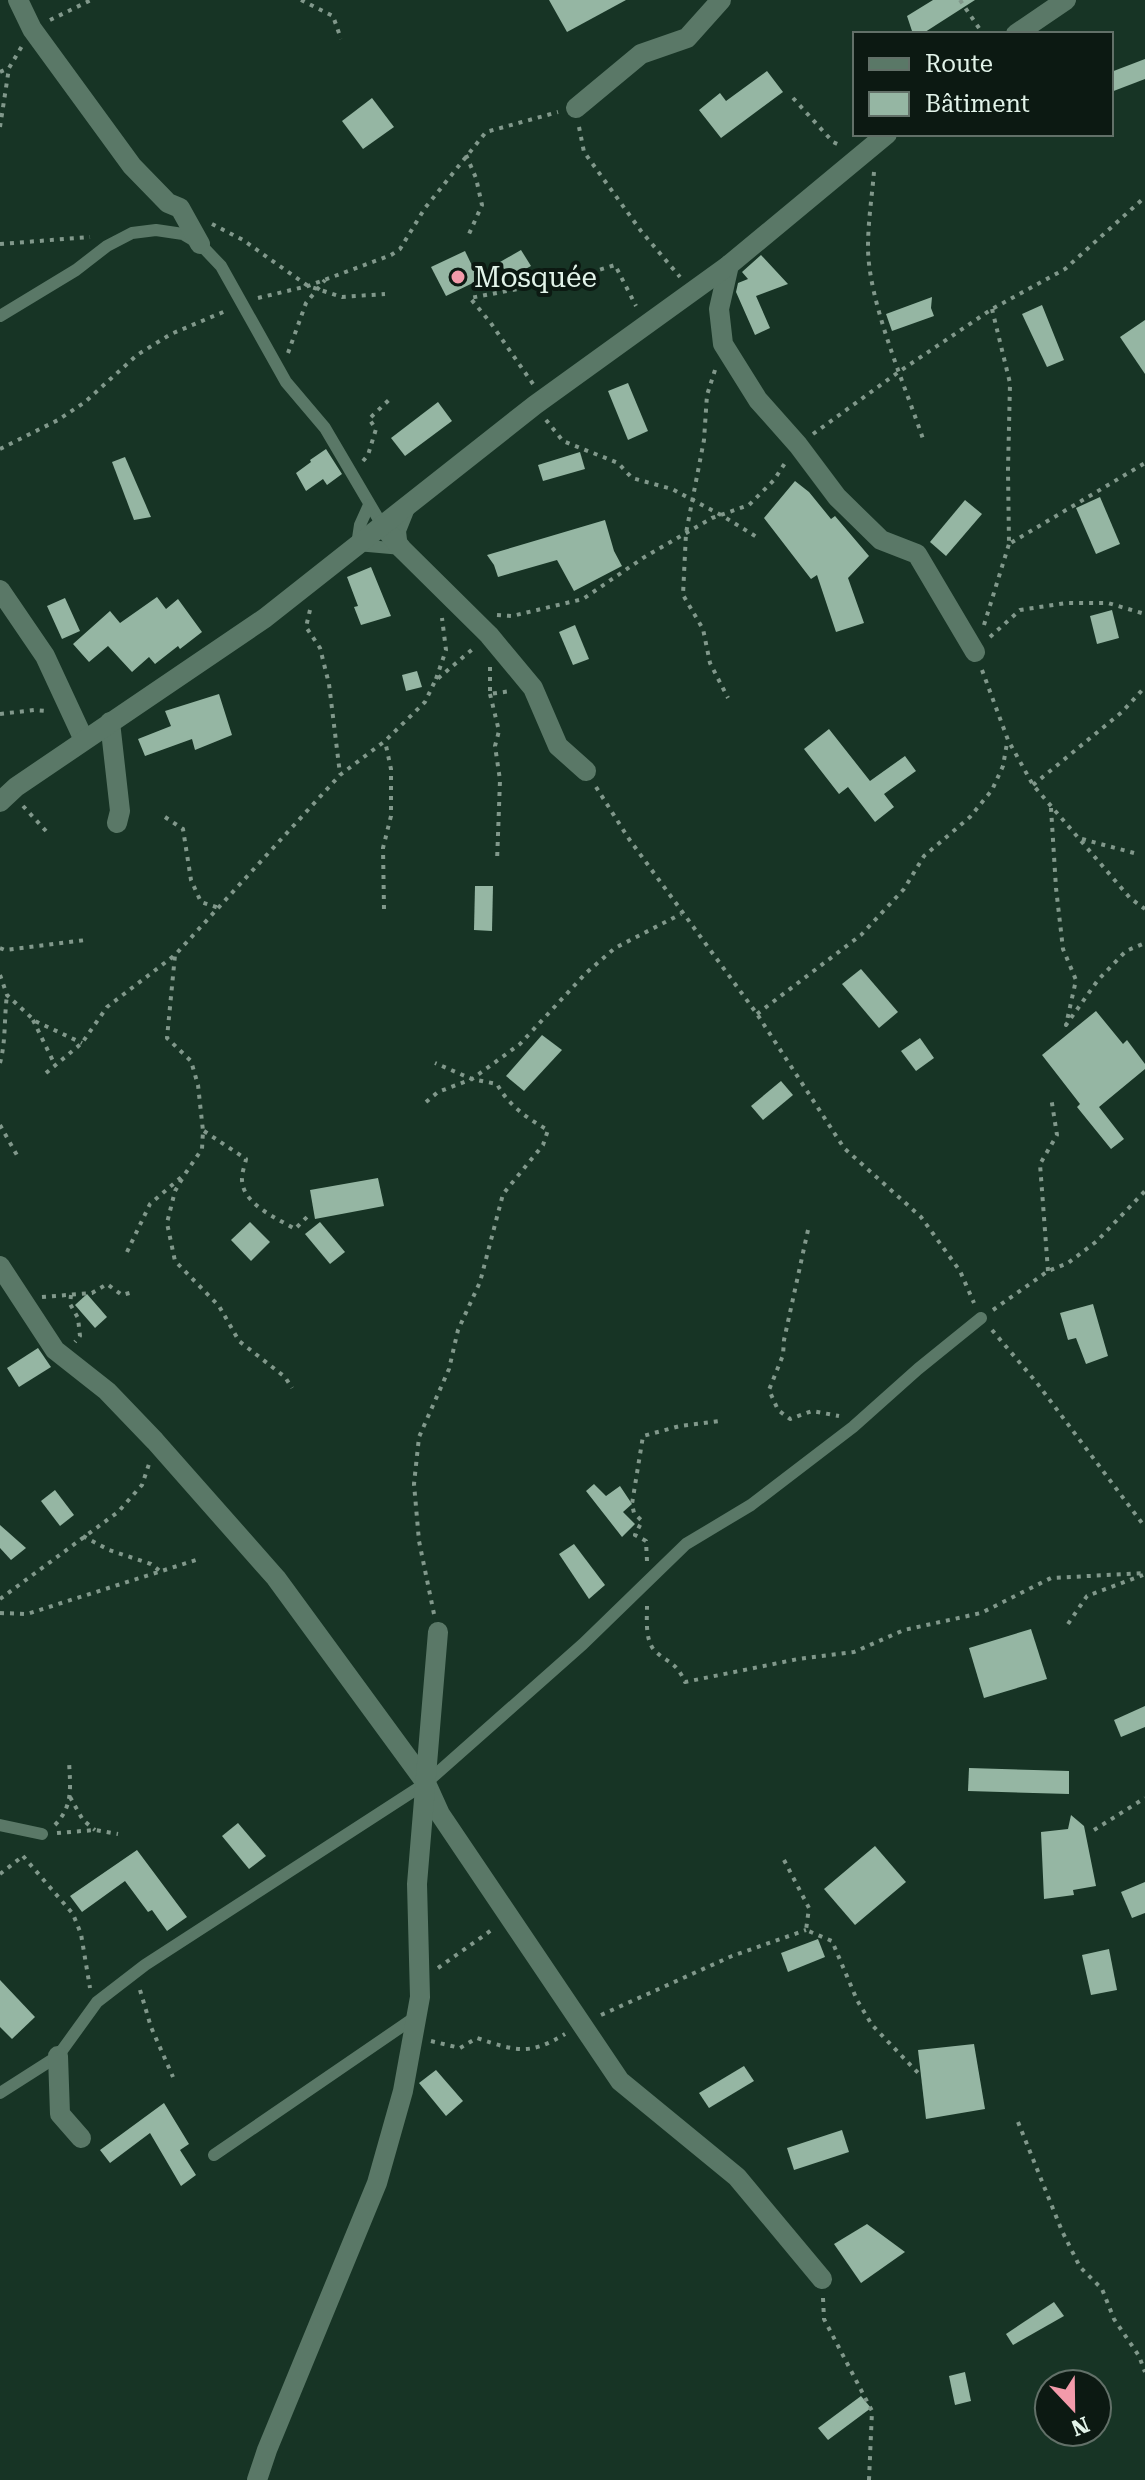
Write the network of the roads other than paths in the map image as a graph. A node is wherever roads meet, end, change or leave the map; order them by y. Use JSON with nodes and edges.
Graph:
{"nodes":[{"id":1,"x":18,"y":0,"type":"edge"},
{"id":2,"x":721,"y":0,"type":"edge"},
{"id":3,"x":1066,"y":0,"type":"edge"},
{"id":4,"x":1019,"y":32,"type":"edge"},
{"id":5,"x":576,"y":108,"type":"road end"},
{"id":6,"x":885,"y":136,"type":"edge"},
{"id":7,"x":200,"y":244,"type":"junction"},
{"id":8,"x":729,"y":265,"type":"junction"},
{"id":9,"x":0,"y":316,"type":"edge"},
{"id":10,"x":413,"y":501,"type":"junction"},
{"id":11,"x":369,"y":505,"type":"junction"},
{"id":12,"x":382,"y":525,"type":"junction"},
{"id":13,"x":357,"y":545,"type":"junction"},
{"id":14,"x":402,"y":549,"type":"junction"},
{"id":15,"x":0,"y":590,"type":"edge"},
{"id":16,"x":975,"y":652,"type":"road end"},
{"id":17,"x":65,"y":714,"type":"road end"},
{"id":18,"x":110,"y":722,"type":"junction"},
{"id":19,"x":84,"y":740,"type":"junction"},
{"id":20,"x":66,"y":752,"type":"junction"},
{"id":21,"x":586,"y":771,"type":"road end"},
{"id":22,"x":3,"y":792,"type":"edge"},
{"id":23,"x":117,"y":823,"type":"dead end"},
{"id":24,"x":0,"y":1266,"type":"edge"},
{"id":25,"x":981,"y":1318,"type":"road end"},
{"id":26,"x":438,"y":1632,"type":"road end"},
{"id":27,"x":426,"y":1783,"type":"junction"},
{"id":28,"x":0,"y":1825,"type":"edge"},
{"id":29,"x":42,"y":1834,"type":"road end"},
{"id":30,"x":417,"y":2015,"type":"junction"},
{"id":31,"x":58,"y":2056,"type":"junction"},
{"id":32,"x":0,"y":2093,"type":"edge"},
{"id":33,"x":81,"y":2138,"type":"dead end"},
{"id":34,"x":214,"y":2155,"type":"dead end"},
{"id":35,"x":822,"y":2279,"type":"road end"},
{"id":36,"x":257,"y":2480,"type":"edge"}],
"edges":[{"from":1,"to":7,"type":"street"},
{"from":2,"to":5,"type":"street"},
{"from":3,"to":4,"type":"street"},
{"from":6,"to":8,"type":"street"},
{"from":7,"to":9,"type":"lane"},
{"from":7,"to":11,"type":"lane"},
{"from":8,"to":10,"type":"street"},
{"from":8,"to":16,"type":"street"},
{"from":10,"to":12,"type":"street"},
{"from":10,"to":14,"type":"lane"},
{"from":11,"to":12,"type":"lane"},
{"from":11,"to":13,"type":"lane"},
{"from":12,"to":13,"type":"street"},
{"from":12,"to":14,"type":"street"},
{"from":13,"to":14,"type":"lane"},
{"from":13,"to":18,"type":"street"},
{"from":14,"to":21,"type":"street"},
{"from":15,"to":19,"type":"street"},
{"from":17,"to":20,"type":"street"},
{"from":18,"to":19,"type":"street"},
{"from":18,"to":23,"type":"street"},
{"from":19,"to":20,"type":"street"},
{"from":20,"to":22,"type":"street"},
{"from":24,"to":27,"type":"street"},
{"from":25,"to":27,"type":"lane"},
{"from":26,"to":27,"type":"street"},
{"from":27,"to":30,"type":"street"},
{"from":27,"to":31,"type":"lane"},
{"from":27,"to":35,"type":"street"},
{"from":28,"to":29,"type":"lane"},
{"from":30,"to":34,"type":"lane"},
{"from":30,"to":36,"type":"street"},
{"from":31,"to":32,"type":"lane"},
{"from":31,"to":33,"type":"street"}]}
